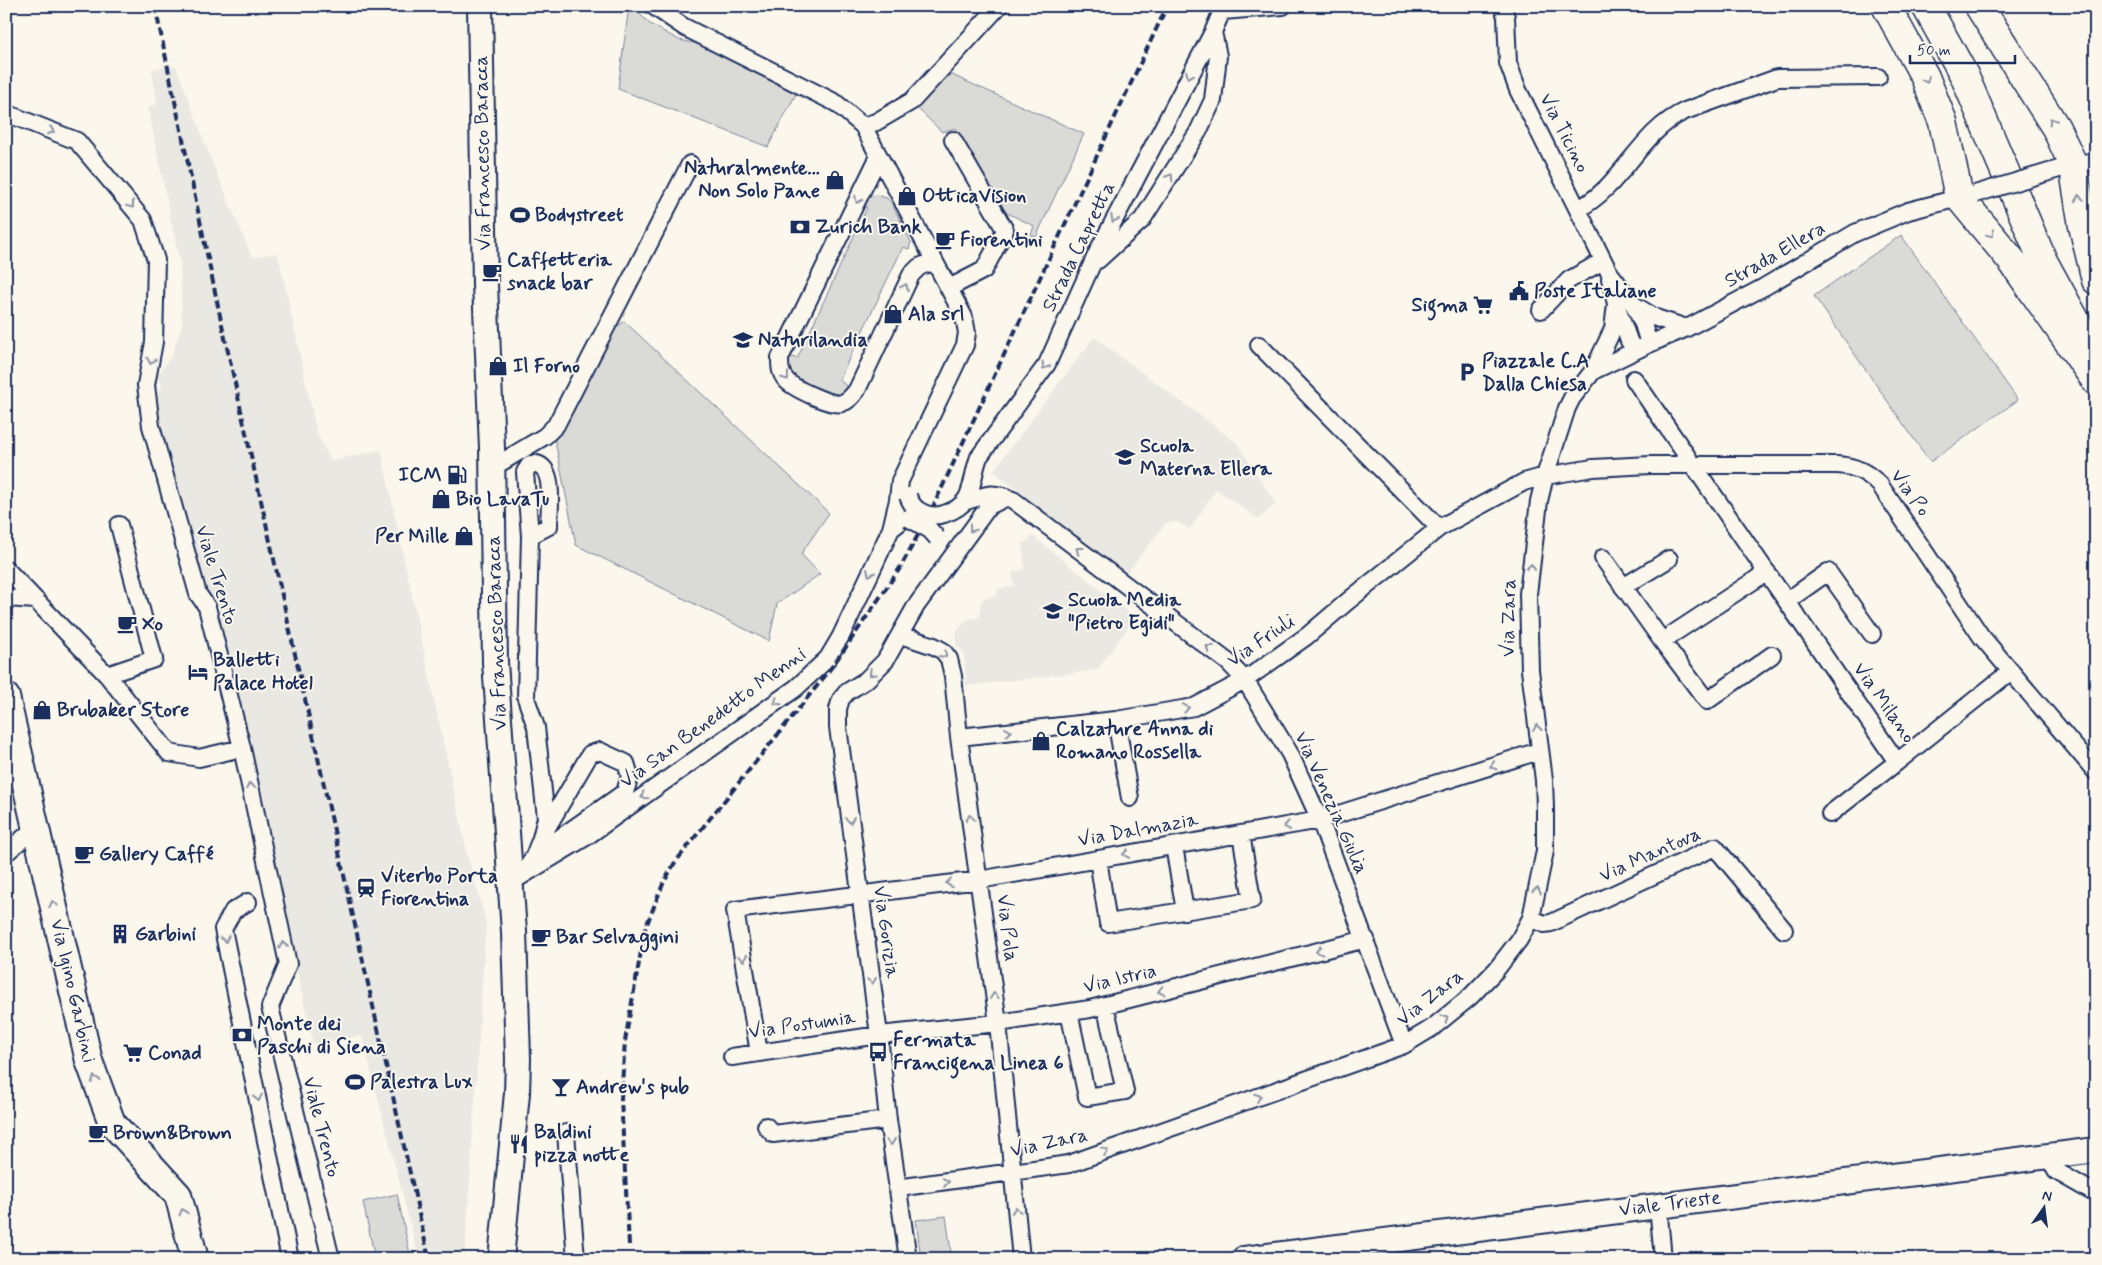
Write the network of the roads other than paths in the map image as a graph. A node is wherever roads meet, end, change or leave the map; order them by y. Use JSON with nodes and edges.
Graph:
{"nodes":[{"id":1,"x":480,"y":6,"type":"edge"},
{"id":2,"x":653,"y":6,"type":"edge"},
{"id":3,"x":999,"y":6,"type":"edge"},
{"id":4,"x":1283,"y":6,"type":"edge"},
{"id":5,"x":1503,"y":6,"type":"edge"},
{"id":6,"x":1886,"y":6,"type":"edge"},
{"id":7,"x":1926,"y":6,"type":"edge"},
{"id":8,"x":1943,"y":6,"type":"edge"},
{"id":9,"x":1979,"y":6,"type":"edge"},
{"id":10,"x":1223,"y":9,"type":"edge"},
{"id":11,"x":1213,"y":32,"type":"junction"},
{"id":12,"x":1878,"y":77,"type":"dead end"},
{"id":13,"x":6,"y":113,"type":"edge"},
{"id":14,"x":863,"y":126,"type":"junction"},
{"id":15,"x":953,"y":140,"type":"dead end"},
{"id":16,"x":879,"y":156,"type":"junction"},
{"id":17,"x":690,"y":164,"type":"dead end"},
{"id":18,"x":2076,"y":165,"type":"edge"},
{"id":19,"x":1967,"y":196,"type":"junction"},
{"id":20,"x":1578,"y":209,"type":"junction"},
{"id":21,"x":934,"y":261,"type":"junction"},
{"id":22,"x":1092,"y":265,"type":"junction"},
{"id":23,"x":1606,"y":267,"type":"junction"},
{"id":24,"x":2096,"y":280,"type":"edge"},
{"id":25,"x":949,"y":288,"type":"junction"},
{"id":26,"x":1616,"y":304,"type":"junction"},
{"id":27,"x":1634,"y":305,"type":"junction"},
{"id":28,"x":1541,"y":310,"type":"dead end"},
{"id":29,"x":2096,"y":322,"type":"edge"},
{"id":30,"x":1687,"y":328,"type":"junction"},
{"id":31,"x":1258,"y":345,"type":"dead end"},
{"id":32,"x":1642,"y":348,"type":"junction"},
{"id":33,"x":2096,"y":357,"type":"edge"},
{"id":34,"x":1593,"y":371,"type":"junction"},
{"id":35,"x":1634,"y":379,"type":"dead end"},
{"id":36,"x":2096,"y":381,"type":"edge"},
{"id":37,"x":1693,"y":466,"type":"junction"},
{"id":38,"x":492,"y":468,"type":"junction"},
{"id":39,"x":1545,"y":476,"type":"junction"},
{"id":40,"x":1007,"y":497,"type":"junction"},
{"id":41,"x":903,"y":498,"type":"junction"},
{"id":42,"x":967,"y":501,"type":"junction"},
{"id":43,"x":925,"y":514,"type":"junction"},
{"id":44,"x":908,"y":518,"type":"junction"},
{"id":45,"x":119,"y":525,"type":"dead end"},
{"id":46,"x":1439,"y":528,"type":"junction"},
{"id":47,"x":891,"y":529,"type":"junction"},
{"id":48,"x":530,"y":536,"type":"dead end"},
{"id":49,"x":1603,"y":558,"type":"dead end"},
{"id":50,"x":1669,"y":559,"type":"dead end"},
{"id":51,"x":943,"y":567,"type":"junction"},
{"id":52,"x":6,"y":569,"type":"edge"},
{"id":53,"x":1767,"y":572,"type":"junction"},
{"id":54,"x":1623,"y":587,"type":"junction"},
{"id":55,"x":6,"y":598,"type":"edge"},
{"id":56,"x":36,"y":600,"type":"junction"},
{"id":57,"x":1787,"y":601,"type":"junction"},
{"id":58,"x":1872,"y":634,"type":"dead end"},
{"id":59,"x":901,"y":635,"type":"junction"},
{"id":60,"x":1662,"y":641,"type":"junction"},
{"id":61,"x":1772,"y":655,"type":"dead end"},
{"id":62,"x":2011,"y":671,"type":"junction"},
{"id":63,"x":108,"y":675,"type":"junction"},
{"id":64,"x":1245,"y":680,"type":"junction"},
{"id":65,"x":6,"y":697,"type":"edge"},
{"id":66,"x":1116,"y":720,"type":"junction"},
{"id":67,"x":959,"y":737,"type":"junction"},
{"id":68,"x":242,"y":748,"type":"junction"},
{"id":69,"x":1539,"y":751,"type":"junction"},
{"id":70,"x":1897,"y":762,"type":"junction"},
{"id":71,"x":2096,"y":772,"type":"edge"},
{"id":72,"x":1130,"y":798,"type":"dead end"},
{"id":73,"x":1830,"y":814,"type":"dead end"},
{"id":74,"x":1320,"y":820,"type":"junction"},
{"id":75,"x":35,"y":828,"type":"junction"},
{"id":76,"x":1241,"y":834,"type":"junction"},
{"id":77,"x":541,"y":838,"type":"junction"},
{"id":78,"x":1174,"y":846,"type":"junction"},
{"id":79,"x":6,"y":853,"type":"edge"},
{"id":80,"x":534,"y":856,"type":"junction"},
{"id":81,"x":1098,"y":859,"type":"junction"},
{"id":82,"x":516,"y":880,"type":"junction"},
{"id":83,"x":979,"y":880,"type":"junction"},
{"id":84,"x":860,"y":894,"type":"junction"},
{"id":85,"x":248,"y":902,"type":"dead end"},
{"id":86,"x":1185,"y":911,"type":"junction"},
{"id":87,"x":1531,"y":918,"type":"junction"},
{"id":88,"x":1784,"y":930,"type":"dead end"},
{"id":89,"x":1366,"y":939,"type":"junction"},
{"id":90,"x":1105,"y":1005,"type":"junction"},
{"id":91,"x":1069,"y":1012,"type":"junction"},
{"id":92,"x":998,"y":1023,"type":"junction"},
{"id":93,"x":879,"y":1035,"type":"junction"},
{"id":94,"x":1404,"y":1044,"type":"junction"},
{"id":95,"x":759,"y":1053,"type":"junction"},
{"id":96,"x":732,"y":1057,"type":"dead end"},
{"id":97,"x":888,"y":1120,"type":"junction"},
{"id":98,"x":766,"y":1126,"type":"dead end"},
{"id":99,"x":566,"y":1133,"type":"dead end"},
{"id":100,"x":2096,"y":1150,"type":"edge"},
{"id":101,"x":2050,"y":1157,"type":"junction"},
{"id":102,"x":1011,"y":1173,"type":"junction"},
{"id":103,"x":897,"y":1188,"type":"junction"},
{"id":104,"x":2096,"y":1194,"type":"edge"},
{"id":105,"x":1658,"y":1205,"type":"junction"},
{"id":106,"x":195,"y":1259,"type":"edge"},
{"id":107,"x":290,"y":1259,"type":"edge"},
{"id":108,"x":331,"y":1259,"type":"edge"},
{"id":109,"x":500,"y":1259,"type":"edge"},
{"id":110,"x":576,"y":1259,"type":"edge"},
{"id":111,"x":908,"y":1259,"type":"edge"},
{"id":112,"x":1021,"y":1259,"type":"edge"},
{"id":113,"x":1244,"y":1259,"type":"edge"},
{"id":114,"x":1663,"y":1259,"type":"edge"}],
"edges":[{"from":1,"to":38,"type":"main road","name":"Via Francesco Baracca"},
{"from":2,"to":14,"type":"street"},
{"from":3,"to":14,"type":"street"},
{"from":4,"to":10,"type":"street"},
{"from":5,"to":20,"type":"street","name":"Via Ticino"},
{"from":6,"to":19,"type":"highway","one_way":true},
{"from":7,"to":33,"type":"highway"},
{"from":8,"to":29,"type":"highway"},
{"from":18,"to":9,"type":"highway","one_way":true},
{"from":10,"to":11,"type":"street","name":"Strada Capretta"},
{"from":11,"to":22,"type":"street","name":"Strada Capretta","one_way":true},
{"from":22,"to":11,"type":"street","one_way":true},
{"from":12,"to":20,"type":"street"},
{"from":13,"to":68,"type":"street","name":"Viale Trento","one_way":true},
{"from":14,"to":16,"type":"street"},
{"from":15,"to":25,"type":"street"},
{"from":16,"to":21,"type":"street"},
{"from":16,"to":21,"type":"street","one_way":true},
{"from":17,"to":38,"type":"street"},
{"from":18,"to":19,"type":"street","name":"Strada Ellera","bridge":true},
{"from":24,"to":18,"type":"highway","one_way":true},
{"from":19,"to":30,"type":"street","name":"Strada Ellera"},
{"from":19,"to":36,"type":"highway","one_way":true},
{"from":20,"to":23,"type":"street","name":"Via Ticino"},
{"from":21,"to":25,"type":"street"},
{"from":22,"to":42,"type":"street","name":"Strada Capretta","one_way":true},
{"from":23,"to":26,"type":"street"},
{"from":23,"to":27,"type":"street"},
{"from":23,"to":28,"type":"street"},
{"from":25,"to":41,"type":"street","name":"Via San Benedetto Menni"},
{"from":26,"to":32,"type":"street"},
{"from":26,"to":34,"type":"street"},
{"from":27,"to":30,"type":"street"},
{"from":27,"to":32,"type":"street"},
{"from":30,"to":32,"type":"street","name":"Strada Ellera"},
{"from":31,"to":46,"type":"street"},
{"from":32,"to":34,"type":"street","name":"Strada Ellera"},
{"from":34,"to":39,"type":"street","name":"Strada Ellera"},
{"from":35,"to":37,"type":"street","name":"Via Milano"},
{"from":37,"to":39,"type":"street","name":"Via Po"},
{"from":37,"to":53,"type":"street","name":"Via Milano"},
{"from":37,"to":62,"type":"street","name":"Via Po"},
{"from":38,"to":82,"type":"main road","name":"Via Francesco Baracca"},
{"from":39,"to":46,"type":"street","name":"Via Friuli"},
{"from":69,"to":39,"type":"street","name":"Via Zara","one_way":true},
{"from":40,"to":42,"type":"street","name":"Via Venezia Giulia"},
{"from":40,"to":51,"type":"street","name":"Via Gorizia","one_way":true},
{"from":64,"to":40,"type":"street","name":"Via Venezia Giulia","one_way":true},
{"from":41,"to":43,"type":"street","bridge":true},
{"from":41,"to":44,"type":"street"},
{"from":41,"to":47,"type":"street","name":"Via San Benedetto Menni"},
{"from":42,"to":43,"type":"street","name":"Via Venezia Giulia","bridge":true},
{"from":43,"to":44,"type":"street","bridge":true},
{"from":44,"to":47,"type":"street"},
{"from":44,"to":51,"type":"street","bridge":true},
{"from":45,"to":63,"type":"street"},
{"from":46,"to":64,"type":"street","name":"Via Friuli"},
{"from":47,"to":82,"type":"street","name":"Via San Benedetto Menni","one_way":true},
{"from":48,"to":77,"type":"street"},
{"from":49,"to":54,"type":"street"},
{"from":50,"to":54,"type":"street"},
{"from":51,"to":59,"type":"street","name":"Via Gorizia"},
{"from":52,"to":56,"type":"street"},
{"from":53,"to":57,"type":"street","name":"Via Milano"},
{"from":53,"to":60,"type":"street"},
{"from":54,"to":60,"type":"street"},
{"from":55,"to":56,"type":"street"},
{"from":56,"to":63,"type":"street"},
{"from":57,"to":58,"type":"street","name":"Via Milano"},
{"from":57,"to":70,"type":"street","name":"Via Milano"},
{"from":59,"to":67,"type":"street","name":"Via Pola","one_way":true},
{"from":59,"to":84,"type":"street","name":"Via Gorizia","one_way":true},
{"from":60,"to":61,"type":"street"},
{"from":62,"to":70,"type":"street","name":"Via Milano"},
{"from":62,"to":71,"type":"street","name":"Via Po"},
{"from":63,"to":68,"type":"street"},
{"from":66,"to":64,"type":"street","name":"Via Friuli","one_way":true},
{"from":64,"to":74,"type":"street","name":"Via Venezia Giulia"},
{"from":65,"to":75,"type":"main road","name":"Via Igino Garbini"},
{"from":67,"to":66,"type":"street","name":"Via Friuli","one_way":true},
{"from":66,"to":72,"type":"street"},
{"from":83,"to":67,"type":"street","name":"Via Pola","one_way":true},
{"from":108,"to":68,"type":"street","name":"Viale Trento","one_way":true},
{"from":69,"to":74,"type":"street","name":"Via Dalmazia","one_way":true},
{"from":87,"to":69,"type":"street","name":"Via Zara","one_way":true},
{"from":70,"to":73,"type":"street"},
{"from":74,"to":76,"type":"street","name":"Via Dalmazia","one_way":true},
{"from":74,"to":89,"type":"street","name":"Via Venezia Giulia"},
{"from":75,"to":79,"type":"street"},
{"from":106,"to":75,"type":"main road","name":"Via Igino Garbini","one_way":true},
{"from":76,"to":78,"type":"street","name":"Via Dalmazia"},
{"from":76,"to":86,"type":"street"},
{"from":77,"to":80,"type":"street"},
{"from":77,"to":80,"type":"street"},
{"from":78,"to":81,"type":"street","name":"Via Dalmazia","one_way":true},
{"from":78,"to":86,"type":"street"},
{"from":80,"to":82,"type":"street"},
{"from":81,"to":83,"type":"street","name":"Via Dalmazia"},
{"from":81,"to":86,"type":"street"},
{"from":82,"to":109,"type":"main road","name":"Via Francesco Baracca"},
{"from":83,"to":84,"type":"street","name":"Via Dalmazia","one_way":true},
{"from":92,"to":83,"type":"street","name":"Via Pola","one_way":true},
{"from":84,"to":93,"type":"street","name":"Via Gorizia","one_way":true},
{"from":84,"to":95,"type":"street","name":"Via Dalmazia","one_way":true},
{"from":85,"to":107,"type":"street","one_way":true},
{"from":87,"to":88,"type":"street","name":"Via Mantova"},
{"from":94,"to":87,"type":"street","name":"Via Zara","one_way":true},
{"from":89,"to":90,"type":"street","name":"Via Istria","one_way":true},
{"from":89,"to":94,"type":"street","name":"Via Venezia Giulia"},
{"from":90,"to":91,"type":"street","name":"Via Istria"},
{"from":90,"to":91,"type":"street"},
{"from":91,"to":92,"type":"street","name":"Via Istria"},
{"from":92,"to":93,"type":"street","name":"Via Istria"},
{"from":92,"to":102,"type":"street","name":"Via Pola"},
{"from":93,"to":95,"type":"street","name":"Via Postumia"},
{"from":93,"to":97,"type":"street","name":"Via Gorizia"},
{"from":102,"to":94,"type":"street","name":"Via Zara","one_way":true},
{"from":95,"to":96,"type":"street","name":"Via Postumia"},
{"from":97,"to":98,"type":"street"},
{"from":97,"to":103,"type":"street","name":"Via Gorizia","one_way":true},
{"from":99,"to":110,"type":"street"},
{"from":100,"to":101,"type":"main road","name":"Viale Trieste"},
{"from":101,"to":104,"type":"street"},
{"from":101,"to":105,"type":"main road","name":"Viale Trieste"},
{"from":103,"to":102,"type":"street","name":"Via Zara","one_way":true},
{"from":112,"to":102,"type":"street","name":"Via Pola","one_way":true},
{"from":103,"to":111,"type":"street","name":"Via Gorizia"},
{"from":105,"to":113,"type":"main road","name":"Viale Trieste"},
{"from":105,"to":114,"type":"street"}]}
